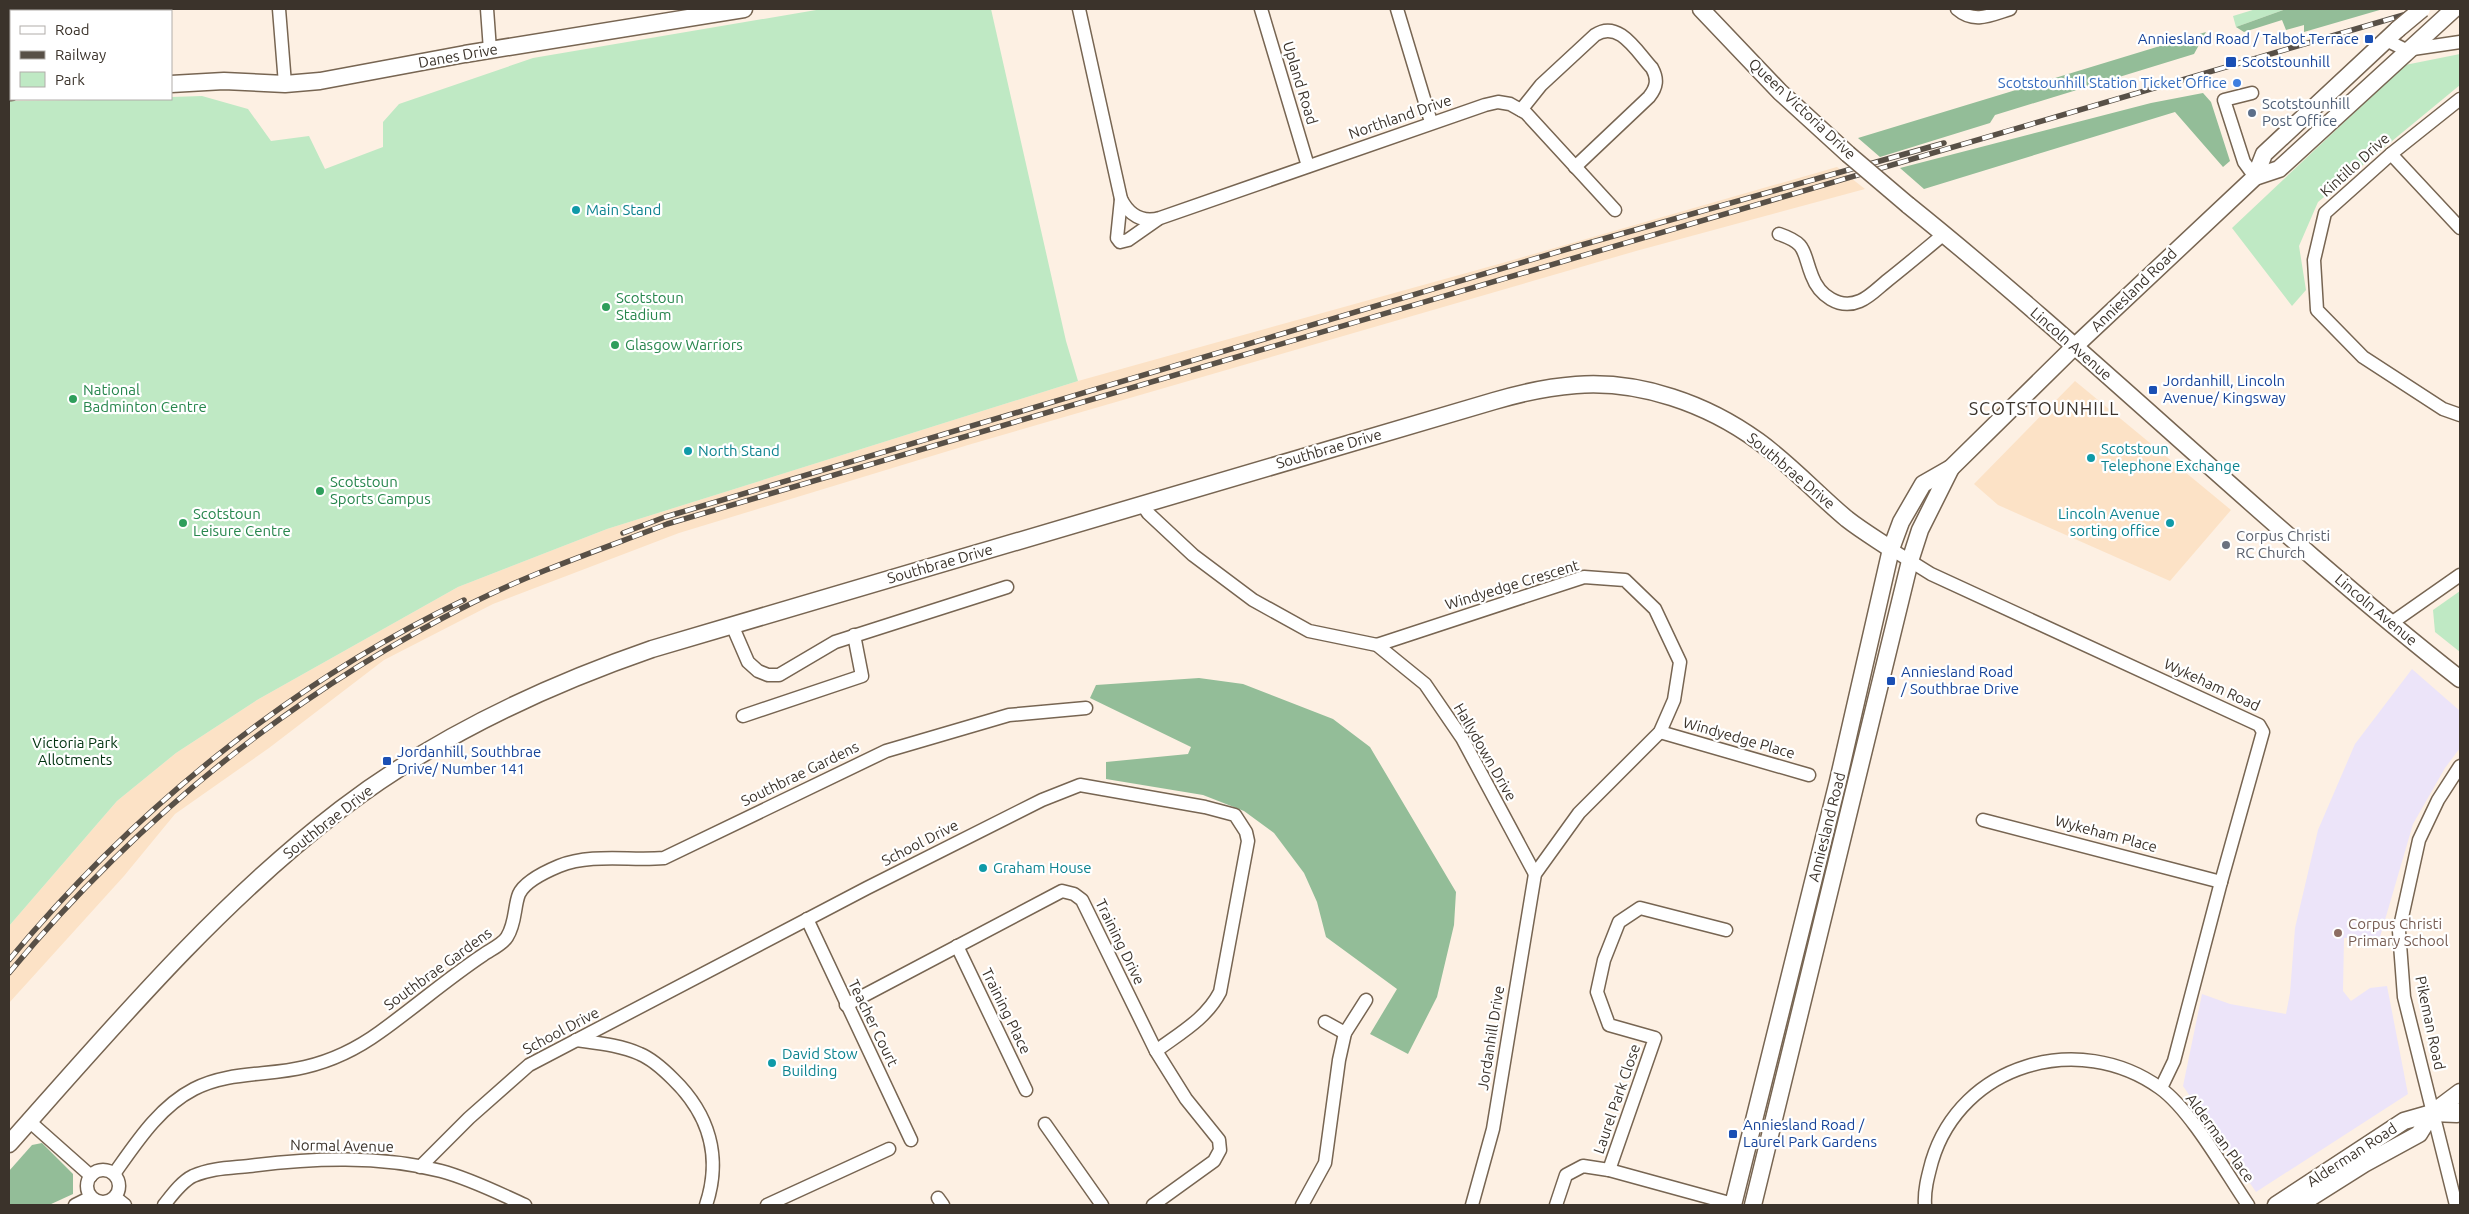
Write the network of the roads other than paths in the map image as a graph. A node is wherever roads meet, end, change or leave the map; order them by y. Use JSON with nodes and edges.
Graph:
{"nodes":[{"id":1,"x":279,"y":9,"type":"edge"},
{"id":2,"x":487,"y":9,"type":"edge"},
{"id":3,"x":744,"y":9,"type":"edge"},
{"id":4,"x":1078,"y":9,"type":"edge"},
{"id":5,"x":1261,"y":9,"type":"edge"},
{"id":6,"x":1397,"y":9,"type":"edge"},
{"id":7,"x":1701,"y":9,"type":"edge"},
{"id":8,"x":1958,"y":9,"type":"edge"},
{"id":9,"x":2010,"y":9,"type":"edge"},
{"id":10,"x":2422,"y":9,"type":"edge"},
{"id":11,"x":695,"y":13,"type":"edge"},
{"id":12,"x":2448,"y":14,"type":"edge"},
{"id":13,"x":2386,"y":40,"type":"junction"},
{"id":14,"x":2460,"y":42,"type":"edge"},
{"id":15,"x":490,"y":50,"type":"junction"},
{"id":16,"x":2406,"y":50,"type":"junction"},
{"id":17,"x":172,"y":84,"type":"edge"},
{"id":18,"x":285,"y":84,"type":"junction"},
{"id":19,"x":2252,"y":93,"type":"dead end"},
{"id":20,"x":2460,"y":98,"type":"edge"},
{"id":21,"x":1521,"y":110,"type":"junction"},
{"id":22,"x":1431,"y":122,"type":"junction"},
{"id":23,"x":2391,"y":154,"type":"junction"},
{"id":24,"x":1308,"y":166,"type":"junction"},
{"id":25,"x":1575,"y":167,"type":"junction"},
{"id":26,"x":2255,"y":177,"type":"junction"},
{"id":27,"x":1121,"y":198,"type":"junction"},
{"id":28,"x":1908,"y":205,"type":"joint"},
{"id":29,"x":1616,"y":210,"type":"dead end"},
{"id":30,"x":1160,"y":218,"type":"junction"},
{"id":31,"x":2460,"y":228,"type":"edge"},
{"id":32,"x":1779,"y":234,"type":"dead end"},
{"id":33,"x":1944,"y":234,"type":"junction"},
{"id":34,"x":2074,"y":347,"type":"junction"},
{"id":35,"x":2460,"y":415,"type":"edge"},
{"id":36,"x":1951,"y":468,"type":"junction"},
{"id":37,"x":1142,"y":504,"type":"junction"},
{"id":38,"x":1891,"y":549,"type":"junction"},
{"id":39,"x":1910,"y":561,"type":"junction"},
{"id":40,"x":2460,"y":575,"type":"edge"},
{"id":41,"x":1007,"y":587,"type":"dead end"},
{"id":42,"x":2390,"y":624,"type":"junction"},
{"id":43,"x":732,"y":625,"type":"junction"},
{"id":44,"x":854,"y":635,"type":"junction"},
{"id":45,"x":1377,"y":644,"type":"junction"},
{"id":46,"x":2460,"y":679,"type":"edge"},
{"id":47,"x":1086,"y":708,"type":"dead end"},
{"id":48,"x":743,"y":716,"type":"dead end"},
{"id":49,"x":1660,"y":732,"type":"junction"},
{"id":50,"x":2460,"y":766,"type":"edge"},
{"id":51,"x":1809,"y":775,"type":"dead end"},
{"id":52,"x":1983,"y":820,"type":"dead end"},
{"id":53,"x":1535,"y":874,"type":"junction"},
{"id":54,"x":2221,"y":882,"type":"junction"},
{"id":55,"x":807,"y":919,"type":"junction"},
{"id":56,"x":1726,"y":930,"type":"dead end"},
{"id":57,"x":957,"y":946,"type":"junction"},
{"id":58,"x":1366,"y":1000,"type":"dead end"},
{"id":59,"x":846,"y":1005,"type":"junction"},
{"id":60,"x":1325,"y":1022,"type":"dead end"},
{"id":61,"x":1346,"y":1033,"type":"junction"},
{"id":62,"x":576,"y":1040,"type":"junction"},
{"id":63,"x":1156,"y":1051,"type":"junction"},
{"id":64,"x":1765,"y":1076,"type":"junction"},
{"id":65,"x":1784,"y":1078,"type":"junction"},
{"id":66,"x":2161,"y":1088,"type":"junction"},
{"id":67,"x":1026,"y":1090,"type":"dead end"},
{"id":68,"x":2460,"y":1092,"type":"edge"},
{"id":69,"x":2460,"y":1111,"type":"edge"},
{"id":70,"x":2432,"y":1113,"type":"junction"},
{"id":71,"x":29,"y":1121,"type":"junction"},
{"id":72,"x":1045,"y":1124,"type":"dead end"},
{"id":73,"x":911,"y":1140,"type":"dead end"},
{"id":74,"x":9,"y":1144,"type":"edge"},
{"id":75,"x":889,"y":1149,"type":"dead end"},
{"id":76,"x":420,"y":1167,"type":"junction"},
{"id":77,"x":1609,"y":1170,"type":"junction"},
{"id":78,"x":114,"y":1174,"type":"junction"},
{"id":79,"x":91,"y":1176,"type":"junction"},
{"id":80,"x":92,"y":1197,"type":"junction"},
{"id":81,"x":120,"y":1201,"type":"edge"},
{"id":82,"x":75,"y":1205,"type":"edge"},
{"id":83,"x":164,"y":1205,"type":"edge"},
{"id":84,"x":526,"y":1205,"type":"edge"},
{"id":85,"x":706,"y":1205,"type":"edge"},
{"id":86,"x":766,"y":1205,"type":"edge"},
{"id":87,"x":1102,"y":1205,"type":"edge"},
{"id":88,"x":1153,"y":1205,"type":"edge"},
{"id":89,"x":1302,"y":1205,"type":"edge"},
{"id":90,"x":1472,"y":1205,"type":"edge"},
{"id":91,"x":1556,"y":1205,"type":"edge"},
{"id":92,"x":1733,"y":1205,"type":"edge"},
{"id":93,"x":1753,"y":1205,"type":"edge"},
{"id":94,"x":1925,"y":1205,"type":"edge"},
{"id":95,"x":2248,"y":1205,"type":"edge"},
{"id":96,"x":2276,"y":1205,"type":"edge"},
{"id":97,"x":2300,"y":1205,"type":"edge"},
{"id":98,"x":2456,"y":1205,"type":"edge"}],
"edges":[{"from":1,"to":18,"type":"street"},
{"from":2,"to":15,"type":"street"},
{"from":3,"to":11,"type":"street","name":"Danes Drive"},
{"from":4,"to":27,"type":"street","name":"Northland Drive"},
{"from":5,"to":24,"type":"street","name":"Upland Road"},
{"from":6,"to":22,"type":"street"},
{"from":7,"to":28,"type":"street","name":"Queen Victoria Drive","bridge":true},
{"from":8,"to":9,"type":"street"},
{"from":10,"to":13,"type":"street","name":"Anniesland Road","bridge":true},
{"from":11,"to":15,"type":"street","name":"Danes Drive"},
{"from":12,"to":16,"type":"street","name":"Anniesland Road"},
{"from":13,"to":16,"type":"street"},
{"from":13,"to":26,"type":"street","name":"Anniesland Road"},
{"from":14,"to":16,"type":"street"},
{"from":15,"to":18,"type":"street","name":"Danes Drive"},
{"from":16,"to":26,"type":"street","name":"Anniesland Road"},
{"from":17,"to":18,"type":"street","name":"Danes Drive"},
{"from":19,"to":26,"type":"street"},
{"from":20,"to":23,"type":"street","name":"Kintillo Drive"},
{"from":21,"to":22,"type":"street","name":"Northland Drive"},
{"from":21,"to":25,"type":"street"},
{"from":21,"to":25,"type":"street"},
{"from":22,"to":24,"type":"street","name":"Northland Drive"},
{"from":23,"to":31,"type":"street"},
{"from":23,"to":35,"type":"street","name":"Kintillo Drive"},
{"from":24,"to":30,"type":"street","name":"Northland Drive"},
{"from":25,"to":29,"type":"street"},
{"from":26,"to":34,"type":"street","name":"Anniesland Road"},
{"from":27,"to":30,"type":"street","name":"Northland Drive"},
{"from":27,"to":30,"type":"street","name":"Northland Drive"},
{"from":28,"to":33,"type":"street","name":"Lincoln Avenue"},
{"from":32,"to":33,"type":"street"},
{"from":33,"to":34,"type":"street","name":"Lincoln Avenue"},
{"from":34,"to":36,"type":"street","name":"Anniesland Road"},
{"from":34,"to":42,"type":"street","name":"Lincoln Avenue"},
{"from":36,"to":38,"type":"street","name":"Anniesland Road"},
{"from":36,"to":39,"type":"street","name":"Anniesland Road"},
{"from":37,"to":38,"type":"street","name":"Southbrae Drive"},
{"from":37,"to":43,"type":"street","name":"Southbrae Drive"},
{"from":37,"to":45,"type":"street","name":"Hallydown Drive"},
{"from":38,"to":39,"type":"street","name":"Wykeham Road"},
{"from":38,"to":64,"type":"street","name":"Anniesland Road"},
{"from":39,"to":54,"type":"street","name":"Wykeham Road"},
{"from":39,"to":65,"type":"street","name":"Anniesland Road"},
{"from":40,"to":42,"type":"street"},
{"from":41,"to":44,"type":"street"},
{"from":42,"to":46,"type":"street","name":"Lincoln Avenue"},
{"from":43,"to":44,"type":"street"},
{"from":43,"to":71,"type":"street","name":"Southbrae Drive"},
{"from":44,"to":48,"type":"street"},
{"from":45,"to":49,"type":"street","name":"Windyedge Crescent"},
{"from":45,"to":53,"type":"street","name":"Hallydown Drive"},
{"from":47,"to":78,"type":"street","name":"Southbrae Gardens"},
{"from":49,"to":51,"type":"street","name":"Windyedge Place"},
{"from":49,"to":53,"type":"street","name":"Windyedge Crescent"},
{"from":50,"to":70,"type":"street","name":"Pikeman Road"},
{"from":52,"to":54,"type":"street","name":"Wykeham Place"},
{"from":53,"to":90,"type":"street","name":"Jordanhill Drive"},
{"from":54,"to":66,"type":"street","name":"Wykeham Road"},
{"from":55,"to":59,"type":"street","name":"Teacher Court"},
{"from":55,"to":62,"type":"street","name":"School Drive"},
{"from":55,"to":63,"type":"street","name":"School Drive"},
{"from":56,"to":77,"type":"street","name":"Laurel Park Close"},
{"from":57,"to":59,"type":"street","name":"Training Drive"},
{"from":57,"to":63,"type":"street","name":"Training Drive"},
{"from":57,"to":67,"type":"street","name":"Training Place"},
{"from":58,"to":61,"type":"street"},
{"from":59,"to":73,"type":"street","name":"Teacher Court"},
{"from":60,"to":61,"type":"street"},
{"from":61,"to":89,"type":"street"},
{"from":62,"to":76,"type":"street","name":"School Drive"},
{"from":62,"to":85,"type":"street"},
{"from":63,"to":88,"type":"street","name":"Training Drive"},
{"from":64,"to":65,"type":"street"},
{"from":64,"to":92,"type":"street","name":"Anniesland Road"},
{"from":65,"to":93,"type":"street","name":"Anniesland Road"},
{"from":66,"to":94,"type":"street","name":"Alderman Place"},
{"from":66,"to":95,"type":"street","name":"Alderman Place"},
{"from":68,"to":70,"type":"street","name":"Alderman Road"},
{"from":69,"to":70,"type":"street","name":"Alderman Road"},
{"from":70,"to":96,"type":"street","name":"Alderman Road"},
{"from":70,"to":97,"type":"street","name":"Alderman Road"},
{"from":70,"to":98,"type":"street","name":"Pikeman Road"},
{"from":71,"to":74,"type":"street","name":"Southbrae Drive"},
{"from":71,"to":79,"type":"street"},
{"from":72,"to":87,"type":"street"},
{"from":75,"to":86,"type":"street"},
{"from":76,"to":83,"type":"street","name":"Normal Avenue"},
{"from":76,"to":84,"type":"street","name":"Normal Avenue"},
{"from":77,"to":91,"type":"street"},
{"from":77,"to":92,"type":"street"},
{"from":78,"to":79,"type":"street"},
{"from":78,"to":81,"type":"street"},
{"from":79,"to":80,"type":"street"},
{"from":80,"to":81,"type":"street"},
{"from":80,"to":82,"type":"street"}]}
